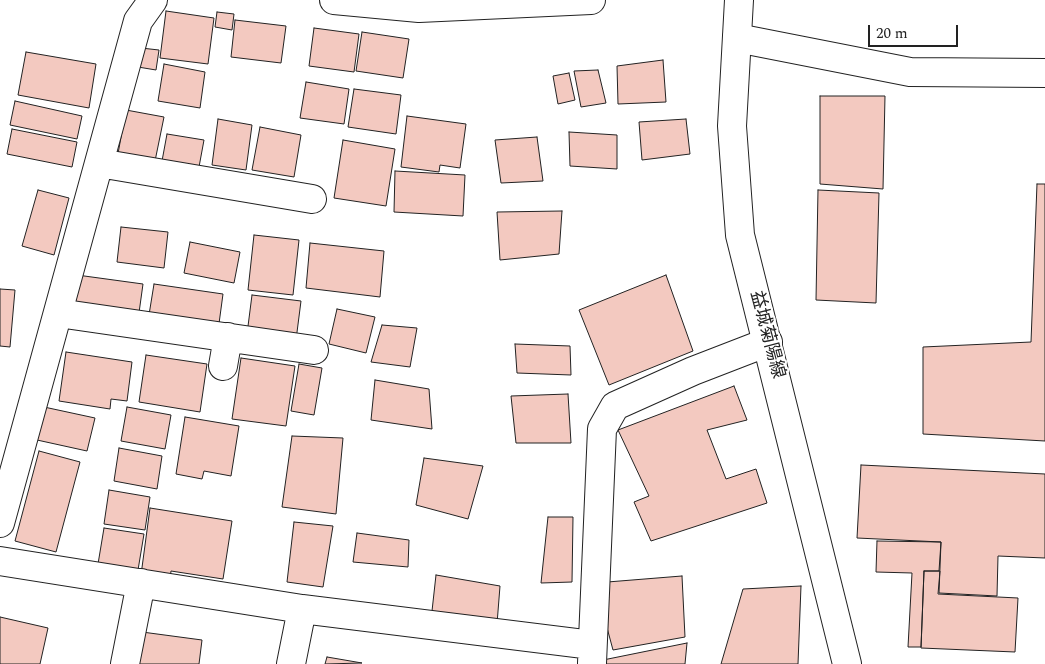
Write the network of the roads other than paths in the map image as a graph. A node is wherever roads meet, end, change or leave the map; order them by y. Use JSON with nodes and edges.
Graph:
{"nodes":[{"id":1,"x":153,"y":0,"type":"edge"},
{"id":2,"x":334,"y":0,"type":"edge"},
{"id":3,"x":592,"y":0,"type":"edge"},
{"id":4,"x":739,"y":0,"type":"edge"},
{"id":5,"x":737,"y":38,"type":"junction"},
{"id":6,"x":1045,"y":73,"type":"edge"},
{"id":7,"x":100,"y":163,"type":"junction"},
{"id":8,"x":312,"y":199,"type":"dead end"},
{"id":9,"x":58,"y":313,"type":"junction"},
{"id":10,"x":228,"y":337,"type":"junction"},
{"id":11,"x":768,"y":342,"type":"junction"},
{"id":12,"x":314,"y":350,"type":"dead end"},
{"id":13,"x":223,"y":366,"type":"dead end"},
{"id":14,"x":0,"y":523,"type":"edge"},
{"id":15,"x":0,"y":560,"type":"edge"},
{"id":16,"x":141,"y":583,"type":"junction"},
{"id":17,"x":302,"y":609,"type":"junction"},
{"id":18,"x":592,"y":654,"type":"edge"},
{"id":19,"x":125,"y":664,"type":"edge"},
{"id":20,"x":291,"y":664,"type":"edge"},
{"id":21,"x":847,"y":664,"type":"edge"}],
"edges":[{"from":1,"to":7,"type":"street"},
{"from":2,"to":3,"type":"street"},
{"from":4,"to":5,"type":"street","name":"益城菊陽線"},
{"from":5,"to":6,"type":"street"},
{"from":5,"to":11,"type":"street","name":"益城菊陽線"},
{"from":7,"to":8,"type":"street"},
{"from":7,"to":9,"type":"street"},
{"from":9,"to":10,"type":"street"},
{"from":9,"to":14,"type":"street"},
{"from":10,"to":12,"type":"street"},
{"from":10,"to":13,"type":"street"},
{"from":11,"to":18,"type":"street"},
{"from":11,"to":21,"type":"street","name":"益城菊陽線"},
{"from":15,"to":16,"type":"street"},
{"from":16,"to":17,"type":"street"},
{"from":16,"to":19,"type":"street"},
{"from":17,"to":18,"type":"street"},
{"from":17,"to":20,"type":"street"}]}
